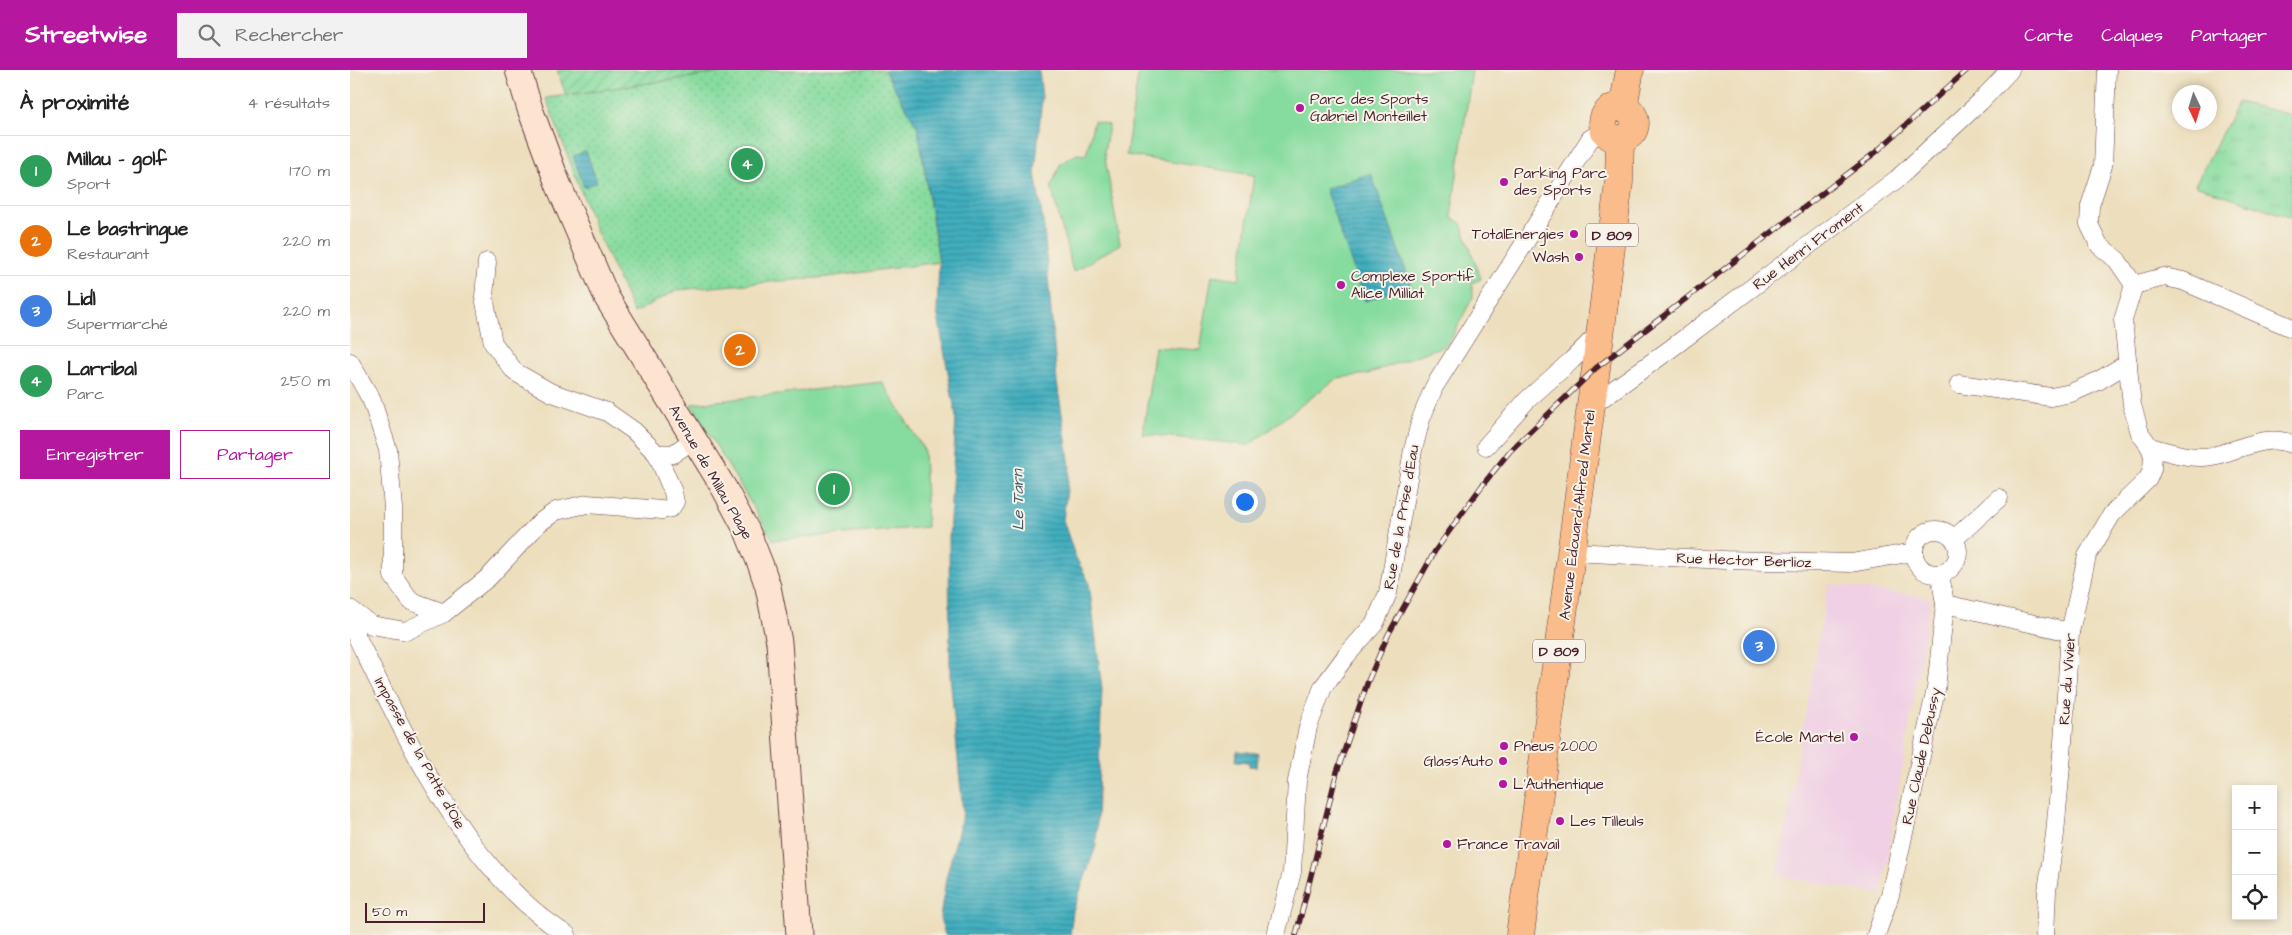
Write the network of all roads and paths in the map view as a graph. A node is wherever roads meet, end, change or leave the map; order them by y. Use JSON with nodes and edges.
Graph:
{"nodes":[{"id":1,"x":518,"y":70,"type":"edge"},
{"id":2,"x":1630,"y":70,"type":"edge"},
{"id":3,"x":2010,"y":70,"type":"edge"},
{"id":4,"x":2107,"y":70,"type":"edge"},
{"id":5,"x":1613,"y":134,"type":"junction"},
{"id":6,"x":487,"y":262,"type":"dead end"},
{"id":7,"x":2134,"y":285,"type":"junction"},
{"id":8,"x":2292,"y":328,"type":"edge"},
{"id":9,"x":1600,"y":332,"type":"junction"},
{"id":10,"x":350,"y":362,"type":"edge"},
{"id":11,"x":2128,"y":363,"type":"junction"},
{"id":12,"x":1959,"y":384,"type":"dead end"},
{"id":13,"x":1592,"y":406,"type":"junction"},
{"id":14,"x":693,"y":440,"type":"junction"},
{"id":15,"x":2292,"y":444,"type":"edge"},
{"id":16,"x":1486,"y":446,"type":"dead end"},
{"id":17,"x":2150,"y":447,"type":"junction"},
{"id":18,"x":657,"y":454,"type":"junction"},
{"id":19,"x":1999,"y":498,"type":"dead end"},
{"id":20,"x":1954,"y":538,"type":"junction"},
{"id":21,"x":1573,"y":552,"type":"junction"},
{"id":22,"x":1914,"y":552,"type":"junction"},
{"id":23,"x":1940,"y":574,"type":"junction"},
{"id":24,"x":1945,"y":604,"type":"junction"},
{"id":25,"x":350,"y":609,"type":"edge"},
{"id":26,"x":444,"y":613,"type":"junction"},
{"id":27,"x":350,"y":623,"type":"edge"},
{"id":28,"x":2070,"y":632,"type":"junction"},
{"id":29,"x":568,"y":935,"type":"edge"},
{"id":30,"x":799,"y":935,"type":"edge"},
{"id":31,"x":1276,"y":935,"type":"edge"},
{"id":32,"x":1520,"y":935,"type":"edge"},
{"id":33,"x":1876,"y":935,"type":"edge"},
{"id":34,"x":2045,"y":935,"type":"edge"}],
"edges":[{"from":1,"to":14,"type":"street","name":"Avenue de Millau Plage"},
{"from":2,"to":5,"type":"main road"},
{"from":3,"to":13,"type":"street","name":"Rue Henri Froment"},
{"from":4,"to":7,"type":"street"},
{"from":5,"to":9,"type":"main road","number":"D 809"},
{"from":5,"to":31,"type":"street","name":"Rue de la Prise d'Eau"},
{"from":6,"to":18,"type":"street"},
{"from":7,"to":8,"type":"street"},
{"from":7,"to":11,"type":"street"},
{"from":9,"to":13,"type":"main road","name":"Avenue Édouard-Alfred Martel","number":"D 809"},
{"from":9,"to":16,"type":"street"},
{"from":10,"to":26,"type":"street"},
{"from":11,"to":12,"type":"street"},
{"from":11,"to":17,"type":"street"},
{"from":13,"to":21,"type":"main road","name":"Avenue Édouard-Alfred Martel","number":"D 809"},
{"from":14,"to":18,"type":"street"},
{"from":14,"to":30,"type":"street","name":"Avenue de Millau Plage"},
{"from":15,"to":17,"type":"street"},
{"from":17,"to":28,"type":"street","name":"Rue du Vivier"},
{"from":18,"to":26,"type":"street"},
{"from":19,"to":20,"type":"street"},
{"from":20,"to":22,"type":"street"},
{"from":20,"to":23,"type":"street"},
{"from":21,"to":22,"type":"street","name":"Rue Hector Berlioz"},
{"from":21,"to":32,"type":"main road","name":"Avenue Édouard-Alfred Martel","number":"D 809"},
{"from":22,"to":23,"type":"street"},
{"from":23,"to":24,"type":"street","name":"Rue Claude Debussy"},
{"from":24,"to":28,"type":"street"},
{"from":24,"to":33,"type":"street","name":"Rue Claude Debussy"},
{"from":25,"to":26,"type":"street"},
{"from":27,"to":29,"type":"street","name":"Impasse de la Patte d'Oie"},
{"from":28,"to":34,"type":"street","name":"Rue du Vivier"}]}
